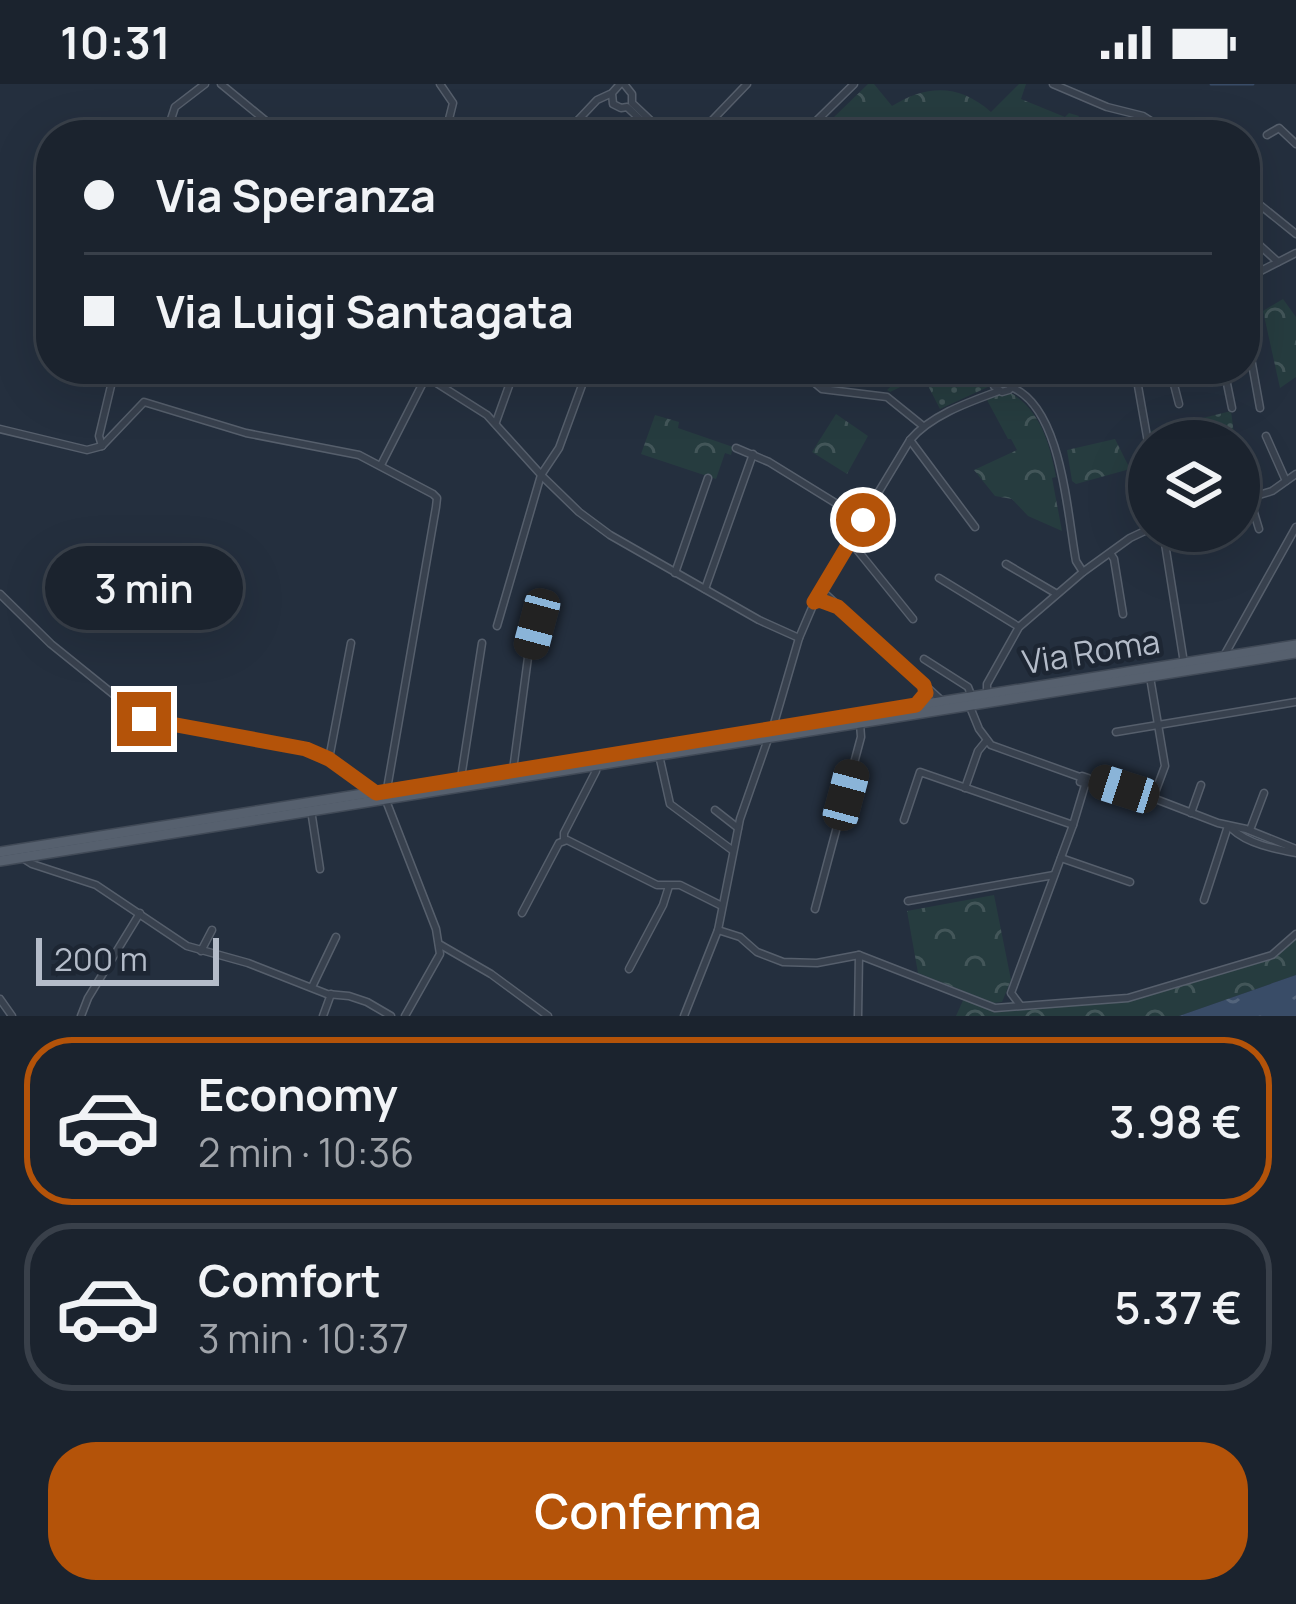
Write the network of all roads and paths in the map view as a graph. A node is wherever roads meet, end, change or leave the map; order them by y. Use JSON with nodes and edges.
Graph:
{"nodes":[{"id":1,"x":206,"y":84,"type":"edge"},
{"id":2,"x":221,"y":84,"type":"edge"},
{"id":3,"x":440,"y":84,"type":"edge"},
{"id":4,"x":747,"y":84,"type":"edge"},
{"id":5,"x":854,"y":84,"type":"edge"},
{"id":6,"x":1053,"y":84,"type":"edge"},
{"id":7,"x":618,"y":89,"type":"edge"},
{"id":8,"x":630,"y":105,"type":"junction"},
{"id":9,"x":171,"y":120,"type":"edge"},
{"id":10,"x":265,"y":120,"type":"edge"},
{"id":11,"x":448,"y":120,"type":"edge"},
{"id":12,"x":578,"y":120,"type":"edge"},
{"id":13,"x":646,"y":120,"type":"edge"},
{"id":14,"x":712,"y":120,"type":"edge"},
{"id":15,"x":817,"y":120,"type":"edge"},
{"id":16,"x":1150,"y":120,"type":"edge"},
{"id":17,"x":1267,"y":135,"type":"dead end"},
{"id":18,"x":1296,"y":144,"type":"edge"},
{"id":19,"x":1260,"y":205,"type":"edge"},
{"id":20,"x":1296,"y":234,"type":"edge"},
{"id":21,"x":1260,"y":246,"type":"edge"},
{"id":22,"x":1296,"y":253,"type":"edge"},
{"id":23,"x":1278,"y":262,"type":"junction"},
{"id":24,"x":1260,"y":271,"type":"edge"},
{"id":25,"x":112,"y":384,"type":"edge"},
{"id":26,"x":422,"y":384,"type":"edge"},
{"id":27,"x":444,"y":384,"type":"edge"},
{"id":28,"x":509,"y":384,"type":"edge"},
{"id":29,"x":582,"y":384,"type":"edge"},
{"id":30,"x":816,"y":384,"type":"edge"},
{"id":31,"x":992,"y":384,"type":"edge"},
{"id":32,"x":1016,"y":384,"type":"edge"},
{"id":33,"x":1138,"y":384,"type":"edge"},
{"id":34,"x":1174,"y":384,"type":"edge"},
{"id":35,"x":1227,"y":384,"type":"edge"},
{"id":36,"x":1256,"y":384,"type":"edge"},
{"id":37,"x":1012,"y":386,"type":"junction"},
{"id":38,"x":995,"y":391,"type":"junction"},
{"id":39,"x":1179,"y":404,"type":"dead end"},
{"id":40,"x":1232,"y":408,"type":"dead end"},
{"id":41,"x":1260,"y":408,"type":"dead end"},
{"id":42,"x":1144,"y":420,"type":"edge"},
{"id":43,"x":495,"y":422,"type":"junction"},
{"id":44,"x":922,"y":427,"type":"junction"},
{"id":45,"x":0,"y":430,"type":"edge"},
{"id":46,"x":1266,"y":436,"type":"dead end"},
{"id":47,"x":910,"y":440,"type":"junction"},
{"id":48,"x":102,"y":446,"type":"junction"},
{"id":49,"x":736,"y":448,"type":"dead end"},
{"id":50,"x":753,"y":454,"type":"junction"},
{"id":51,"x":381,"y":465,"type":"junction"},
{"id":52,"x":1296,"y":474,"type":"edge"},
{"id":53,"x":542,"y":475,"type":"junction"},
{"id":54,"x":708,"y":478,"type":"dead end"},
{"id":55,"x":1286,"y":481,"type":"junction"},
{"id":56,"x":1260,"y":495,"type":"edge"},
{"id":57,"x":863,"y":520,"type":"junction"},
{"id":58,"x":975,"y":527,"type":"dead end"},
{"id":59,"x":1296,"y":527,"type":"edge"},
{"id":60,"x":1128,"y":540,"type":"edge"},
{"id":61,"x":850,"y":541,"type":"junction"},
{"id":62,"x":1166,"y":552,"type":"edge"},
{"id":63,"x":1110,"y":553,"type":"junction"},
{"id":64,"x":1006,"y":564,"type":"dead end"},
{"id":65,"x":1083,"y":572,"type":"junction"},
{"id":66,"x":675,"y":573,"type":"junction"},
{"id":67,"x":939,"y":578,"type":"dead end"},
{"id":68,"x":820,"y":589,"type":"junction"},
{"id":69,"x":705,"y":590,"type":"junction"},
{"id":70,"x":0,"y":594,"type":"edge"},
{"id":71,"x":1057,"y":594,"type":"junction"},
{"id":72,"x":814,"y":602,"type":"junction"},
{"id":73,"x":838,"y":607,"type":"junction"},
{"id":74,"x":1123,"y":614,"type":"dead end"},
{"id":75,"x":913,"y":619,"type":"dead end"},
{"id":76,"x":537,"y":624,"type":"dead end"},
{"id":77,"x":497,"y":626,"type":"dead end"},
{"id":78,"x":1019,"y":627,"type":"junction"},
{"id":79,"x":1235,"y":633,"type":"junction"},
{"id":80,"x":799,"y":638,"type":"junction"},
{"id":81,"x":351,"y":643,"type":"dead end"},
{"id":82,"x":482,"y":644,"type":"dead end"},
{"id":83,"x":1296,"y":649,"type":"edge"},
{"id":84,"x":1255,"y":652,"type":"junction"},
{"id":85,"x":1225,"y":657,"type":"junction"},
{"id":86,"x":924,"y":659,"type":"dead end"},
{"id":87,"x":1184,"y":663,"type":"junction"},
{"id":88,"x":1150,"y":677,"type":"junction"},
{"id":89,"x":924,"y":685,"type":"junction"},
{"id":90,"x":986,"y":694,"type":"junction"},
{"id":91,"x":970,"y":700,"type":"junction"},
{"id":92,"x":1296,"y":702,"type":"edge"},
{"id":93,"x":916,"y":705,"type":"junction"},
{"id":94,"x":945,"y":705,"type":"junction"},
{"id":95,"x":894,"y":713,"type":"junction"},
{"id":96,"x":860,"y":723,"type":"junction"},
{"id":97,"x":1158,"y":726,"type":"junction"},
{"id":98,"x":772,"y":728,"type":"junction"},
{"id":99,"x":1116,"y":732,"type":"dead end"},
{"id":100,"x":987,"y":740,"type":"junction"},
{"id":101,"x":659,"y":755,"type":"junction"},
{"id":102,"x":329,"y":759,"type":"junction"},
{"id":103,"x":597,"y":761,"type":"junction"},
{"id":104,"x":513,"y":770,"type":"junction"},
{"id":105,"x":461,"y":778,"type":"junction"},
{"id":106,"x":1084,"y":780,"type":"junction"},
{"id":107,"x":1202,"y":785,"type":"dead end"},
{"id":108,"x":965,"y":788,"type":"junction"},
{"id":109,"x":1264,"y":793,"type":"dead end"},
{"id":110,"x":382,"y":794,"type":"junction"},
{"id":111,"x":1153,"y":798,"type":"junction"},
{"id":112,"x":310,"y":810,"type":"junction"},
{"id":113,"x":715,"y":810,"type":"dead end"},
{"id":114,"x":1191,"y":813,"type":"junction"},
{"id":115,"x":904,"y":820,"type":"dead end"},
{"id":116,"x":1073,"y":825,"type":"junction"},
{"id":117,"x":1229,"y":826,"type":"junction"},
{"id":118,"x":738,"y":828,"type":"junction"},
{"id":119,"x":1246,"y":832,"type":"junction"},
{"id":120,"x":564,"y":840,"type":"junction"},
{"id":121,"x":733,"y":850,"type":"junction"},
{"id":122,"x":1296,"y":851,"type":"edge"},
{"id":123,"x":19,"y":854,"type":"junction"},
{"id":124,"x":0,"y":857,"type":"edge"},
{"id":125,"x":1061,"y":858,"type":"junction"},
{"id":126,"x":320,"y":869,"type":"dead end"},
{"id":127,"x":1054,"y":875,"type":"junction"},
{"id":128,"x":1130,"y":882,"type":"dead end"},
{"id":129,"x":668,"y":886,"type":"junction"},
{"id":130,"x":1204,"y":900,"type":"dead end"},
{"id":131,"x":908,"y":901,"type":"dead end"},
{"id":132,"x":722,"y":906,"type":"junction"},
{"id":133,"x":814,"y":909,"type":"dead end"},
{"id":134,"x":140,"y":913,"type":"junction"},
{"id":135,"x":522,"y":913,"type":"dead end"},
{"id":136,"x":212,"y":930,"type":"dead end"},
{"id":137,"x":718,"y":930,"type":"junction"},
{"id":138,"x":1296,"y":934,"type":"edge"},
{"id":139,"x":336,"y":937,"type":"dead end"},
{"id":140,"x":439,"y":944,"type":"junction"},
{"id":141,"x":201,"y":951,"type":"junction"},
{"id":142,"x":859,"y":955,"type":"junction"},
{"id":143,"x":629,"y":969,"type":"dead end"},
{"id":144,"x":312,"y":987,"type":"junction"},
{"id":145,"x":331,"y":994,"type":"junction"},
{"id":146,"x":0,"y":999,"type":"edge"},
{"id":147,"x":1020,"y":1005,"type":"junction"},
{"id":148,"x":545,"y":1015,"type":"edge"},
{"id":149,"x":12,"y":1016,"type":"edge"},
{"id":150,"x":81,"y":1016,"type":"edge"},
{"id":151,"x":323,"y":1016,"type":"edge"},
{"id":152,"x":391,"y":1016,"type":"edge"},
{"id":153,"x":405,"y":1016,"type":"edge"},
{"id":154,"x":684,"y":1016,"type":"edge"},
{"id":155,"x":858,"y":1016,"type":"edge"}],
"edges":[{"from":1,"to":9,"type":"street"},
{"from":2,"to":10,"type":"street"},
{"from":3,"to":11,"type":"street"},
{"from":4,"to":14,"type":"street"},
{"from":5,"to":15,"type":"street"},
{"from":6,"to":16,"type":"street"},
{"from":7,"to":8,"type":"street"},
{"from":7,"to":8,"type":"street"},
{"from":7,"to":12,"type":"street"},
{"from":8,"to":13,"type":"street"},
{"from":17,"to":18,"type":"street"},
{"from":19,"to":20,"type":"street"},
{"from":21,"to":23,"type":"street"},
{"from":22,"to":23,"type":"street"},
{"from":23,"to":24,"type":"street"},
{"from":25,"to":48,"type":"street"},
{"from":26,"to":51,"type":"street"},
{"from":27,"to":43,"type":"street"},
{"from":28,"to":43,"type":"street"},
{"from":29,"to":53,"type":"street"},
{"from":30,"to":44,"type":"street"},
{"from":31,"to":38,"type":"street"},
{"from":32,"to":37,"type":"street"},
{"from":33,"to":42,"type":"street"},
{"from":34,"to":39,"type":"street"},
{"from":35,"to":40,"type":"street"},
{"from":36,"to":41,"type":"street"},
{"from":37,"to":38,"type":"street"},
{"from":37,"to":65,"type":"street"},
{"from":38,"to":44,"type":"street"},
{"from":43,"to":53,"type":"street"},
{"from":44,"to":47,"type":"street"},
{"from":45,"to":48,"type":"street"},
{"from":46,"to":55,"type":"street"},
{"from":47,"to":57,"type":"street"},
{"from":47,"to":58,"type":"street"},
{"from":48,"to":51,"type":"street"},
{"from":49,"to":50,"type":"street"},
{"from":50,"to":57,"type":"street"},
{"from":50,"to":69,"type":"street"},
{"from":51,"to":110,"type":"street"},
{"from":52,"to":55,"type":"street"},
{"from":53,"to":66,"type":"street"},
{"from":53,"to":77,"type":"street"},
{"from":54,"to":66,"type":"street"},
{"from":55,"to":56,"type":"street"},
{"from":57,"to":61,"type":"street"},
{"from":59,"to":79,"type":"street"},
{"from":60,"to":63,"type":"street"},
{"from":61,"to":68,"type":"street"},
{"from":61,"to":75,"type":"street"},
{"from":62,"to":87,"type":"street"},
{"from":63,"to":65,"type":"street"},
{"from":63,"to":74,"type":"street"},
{"from":64,"to":71,"type":"street"},
{"from":65,"to":71,"type":"street"},
{"from":66,"to":69,"type":"street"},
{"from":67,"to":78,"type":"street"},
{"from":68,"to":72,"type":"street"},
{"from":68,"to":73,"type":"street"},
{"from":69,"to":80,"type":"street"},
{"from":70,"to":102,"type":"street"},
{"from":71,"to":78,"type":"street"},
{"from":72,"to":73,"type":"street"},
{"from":72,"to":80,"type":"street"},
{"from":73,"to":89,"type":"street"},
{"from":76,"to":104,"type":"street"},
{"from":78,"to":90,"type":"street"},
{"from":79,"to":84,"type":"street"},
{"from":79,"to":85,"type":"street"},
{"from":80,"to":98,"type":"street"},
{"from":81,"to":102,"type":"street"},
{"from":82,"to":105,"type":"street"},
{"from":83,"to":84,"type":"main road","name":"Via Roma"},
{"from":83,"to":88,"type":"main road","name":"Via Roma"},
{"from":84,"to":85,"type":"main road","name":"Via Roma"},
{"from":85,"to":87,"type":"main road","name":"Via Roma"},
{"from":86,"to":91,"type":"street"},
{"from":87,"to":90,"type":"main road","name":"Via Roma"},
{"from":88,"to":91,"type":"main road","name":"Via Roma"},
{"from":88,"to":97,"type":"street"},
{"from":89,"to":93,"type":"street"},
{"from":89,"to":94,"type":"street"},
{"from":90,"to":91,"type":"main road","name":"Via Roma"},
{"from":91,"to":94,"type":"main road","name":"Via Roma"},
{"from":91,"to":100,"type":"street"},
{"from":92,"to":97,"type":"street"},
{"from":93,"to":94,"type":"main road","name":"Via Roma"},
{"from":93,"to":95,"type":"main road","name":"Via Roma"},
{"from":94,"to":95,"type":"main road","name":"Via Roma"},
{"from":95,"to":96,"type":"main road"},
{"from":95,"to":98,"type":"main road"},
{"from":96,"to":98,"type":"main road"},
{"from":96,"to":133,"type":"street"},
{"from":97,"to":99,"type":"street"},
{"from":97,"to":111,"type":"street"},
{"from":98,"to":101,"type":"main road"},
{"from":98,"to":103,"type":"main road"},
{"from":98,"to":118,"type":"street"},
{"from":100,"to":106,"type":"street"},
{"from":100,"to":108,"type":"street"},
{"from":101,"to":103,"type":"main road"},
{"from":101,"to":121,"type":"street"},
{"from":102,"to":110,"type":"street"},
{"from":103,"to":104,"type":"main road"},
{"from":103,"to":110,"type":"main road"},
{"from":103,"to":120,"type":"street"},
{"from":104,"to":105,"type":"main road"},
{"from":105,"to":110,"type":"main road"},
{"from":106,"to":111,"type":"street"},
{"from":106,"to":116,"type":"street"},
{"from":107,"to":114,"type":"street"},
{"from":108,"to":115,"type":"street"},
{"from":108,"to":116,"type":"street"},
{"from":109,"to":119,"type":"street"},
{"from":110,"to":112,"type":"main road"},
{"from":110,"to":123,"type":"main road"},
{"from":110,"to":140,"type":"street"},
{"from":111,"to":114,"type":"street"},
{"from":112,"to":123,"type":"main road"},
{"from":112,"to":126,"type":"street"},
{"from":113,"to":118,"type":"street"},
{"from":114,"to":117,"type":"street"},
{"from":116,"to":125,"type":"street"},
{"from":117,"to":119,"type":"street"},
{"from":117,"to":130,"type":"street"},
{"from":118,"to":121,"type":"street"},
{"from":119,"to":122,"type":"street"},
{"from":120,"to":129,"type":"street"},
{"from":120,"to":135,"type":"street"},
{"from":121,"to":132,"type":"street"},
{"from":123,"to":124,"type":"main road"},
{"from":123,"to":134,"type":"street"},
{"from":125,"to":127,"type":"street"},
{"from":125,"to":128,"type":"street"},
{"from":127,"to":131,"type":"street"},
{"from":127,"to":147,"type":"street"},
{"from":129,"to":132,"type":"street"},
{"from":129,"to":143,"type":"street"},
{"from":132,"to":137,"type":"street"},
{"from":134,"to":141,"type":"street"},
{"from":134,"to":150,"type":"street"},
{"from":136,"to":141,"type":"street"},
{"from":137,"to":142,"type":"street"},
{"from":137,"to":154,"type":"street"},
{"from":138,"to":147,"type":"street"},
{"from":139,"to":144,"type":"street"},
{"from":140,"to":148,"type":"street"},
{"from":140,"to":153,"type":"street"},
{"from":141,"to":144,"type":"street"},
{"from":142,"to":147,"type":"street"},
{"from":142,"to":155,"type":"street"},
{"from":144,"to":145,"type":"street"},
{"from":145,"to":151,"type":"street"},
{"from":145,"to":152,"type":"street"},
{"from":146,"to":149,"type":"street"}]}
